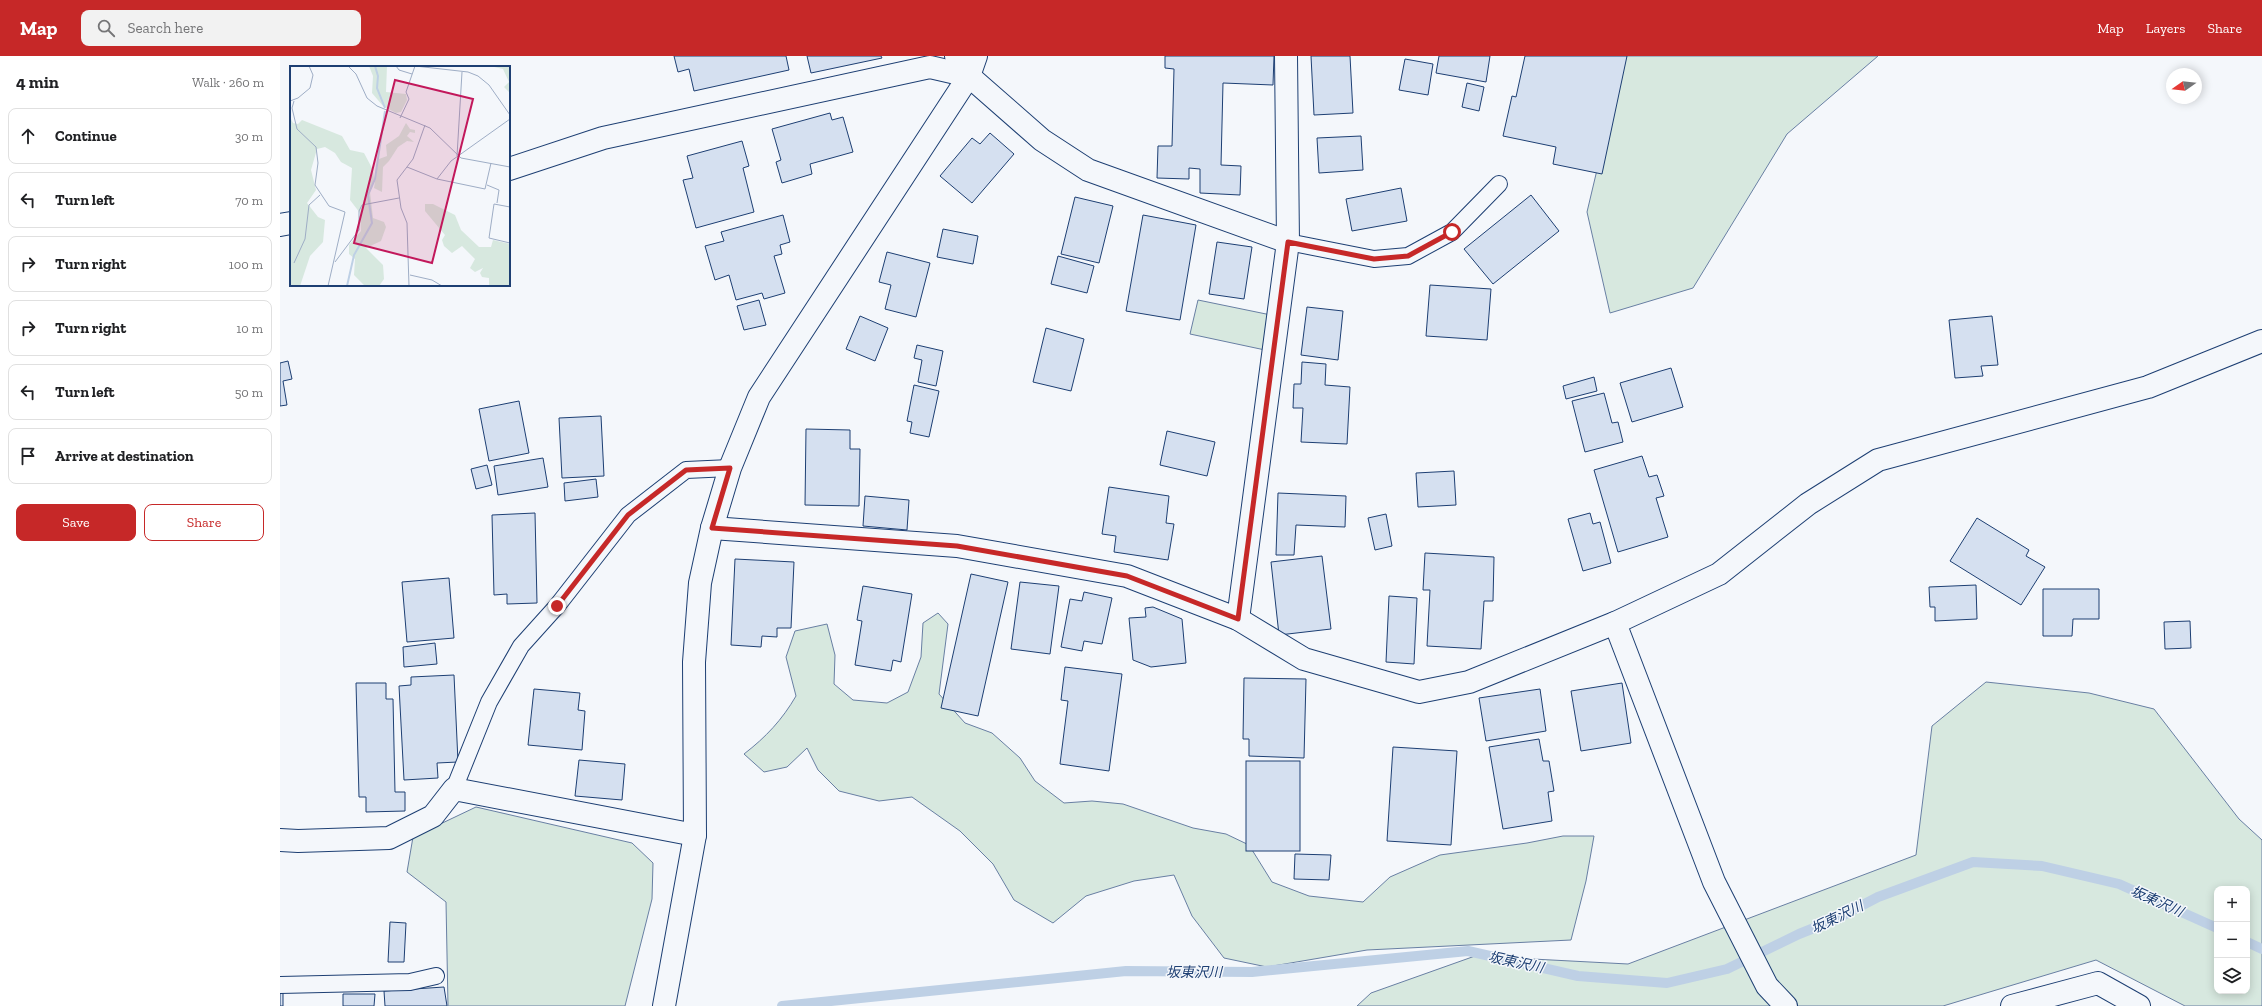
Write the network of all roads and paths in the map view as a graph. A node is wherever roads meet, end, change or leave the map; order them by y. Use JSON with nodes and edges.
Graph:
{"nodes":[{"id":1,"x":956,"y":56,"type":"edge"},
{"id":2,"x":976,"y":56,"type":"edge"},
{"id":3,"x":1286,"y":56,"type":"edge"},
{"id":4,"x":969,"y":76,"type":"junction"},
{"id":5,"x":510,"y":169,"type":"edge"},
{"id":6,"x":1499,"y":184,"type":"dead end"},
{"id":7,"x":290,"y":223,"type":"edge"},
{"id":8,"x":280,"y":225,"type":"edge"},
{"id":9,"x":1288,"y":242,"type":"junction"},
{"id":10,"x":2262,"y":341,"type":"edge"},
{"id":11,"x":730,"y":468,"type":"junction"},
{"id":12,"x":712,"y":528,"type":"junction"},
{"id":13,"x":1238,"y":619,"type":"junction"},
{"id":14,"x":1614,"y":623,"type":"junction"},
{"id":15,"x":454,"y":789,"type":"junction"},
{"id":16,"x":695,"y":835,"type":"junction"},
{"id":17,"x":280,"y":840,"type":"edge"},
{"id":18,"x":436,"y":976,"type":"dead end"},
{"id":19,"x":280,"y":985,"type":"edge"},
{"id":20,"x":664,"y":1006,"type":"edge"},
{"id":21,"x":1786,"y":1006,"type":"edge"},
{"id":22,"x":2012,"y":1006,"type":"edge"},
{"id":23,"x":2139,"y":1006,"type":"edge"}],
"edges":[{"from":1,"to":4,"type":"street"},
{"from":2,"to":4,"type":"street"},
{"from":3,"to":9,"type":"street"},
{"from":4,"to":5,"type":"street"},
{"from":4,"to":9,"type":"street"},
{"from":4,"to":11,"type":"street"},
{"from":6,"to":9,"type":"lane"},
{"from":7,"to":8,"type":"street"},
{"from":9,"to":13,"type":"street"},
{"from":10,"to":14,"type":"street"},
{"from":11,"to":12,"type":"street"},
{"from":11,"to":15,"type":"lane"},
{"from":12,"to":13,"type":"street"},
{"from":12,"to":16,"type":"street"},
{"from":13,"to":14,"type":"street"},
{"from":14,"to":21,"type":"street"},
{"from":15,"to":16,"type":"street"},
{"from":15,"to":17,"type":"street"},
{"from":16,"to":20,"type":"street"},
{"from":18,"to":19,"type":"lane"},
{"from":22,"to":23,"type":"street"}]}
